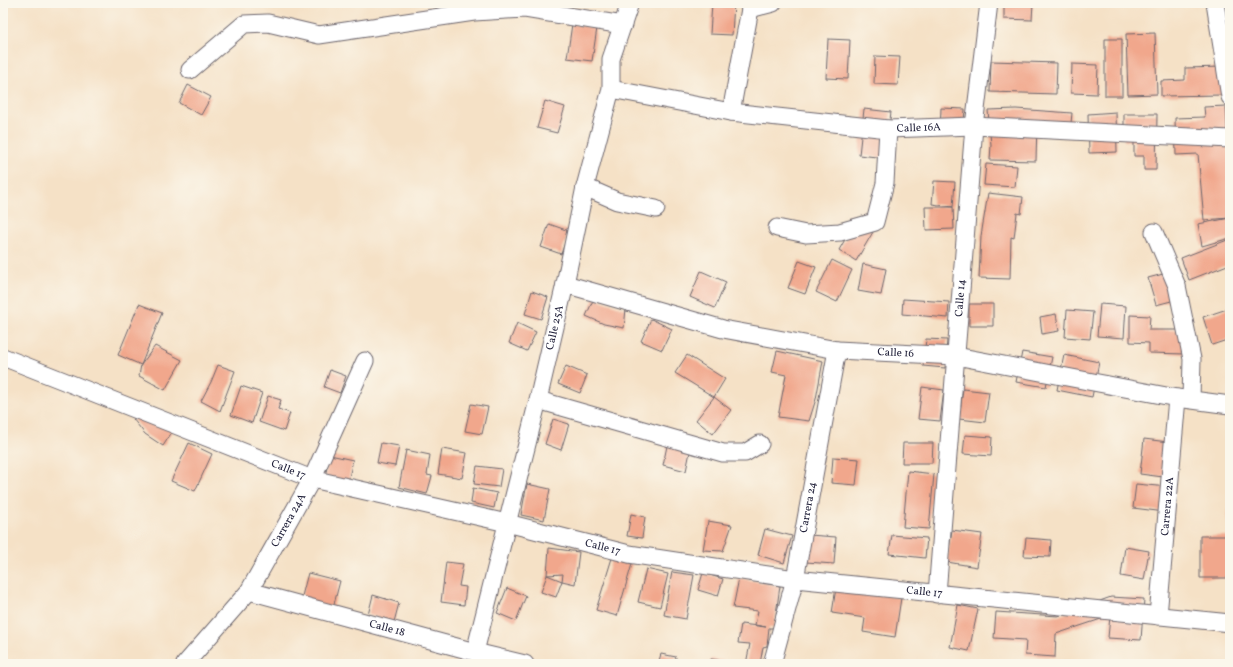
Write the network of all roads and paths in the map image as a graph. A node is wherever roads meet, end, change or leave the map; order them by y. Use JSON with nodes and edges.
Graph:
{"nodes":[{"id":1,"x":630,"y":3,"type":"edge"},
{"id":2,"x":773,"y":3,"type":"edge"},
{"id":3,"x":989,"y":3,"type":"edge"},
{"id":4,"x":1215,"y":3,"type":"edge"},
{"id":5,"x":750,"y":6,"type":"edge"},
{"id":6,"x":624,"y":25,"type":"junction"},
{"id":7,"x":190,"y":70,"type":"dead end"},
{"id":8,"x":610,"y":89,"type":"junction"},
{"id":9,"x":1230,"y":96,"type":"edge"},
{"id":10,"x":731,"y":112,"type":"junction"},
{"id":11,"x":974,"y":126,"type":"junction"},
{"id":12,"x":888,"y":129,"type":"junction"},
{"id":13,"x":1230,"y":139,"type":"edge"},
{"id":14,"x":585,"y":188,"type":"junction"},
{"id":15,"x":656,"y":209,"type":"dead end"},
{"id":16,"x":777,"y":228,"type":"dead end"},
{"id":17,"x":1154,"y":232,"type":"dead end"},
{"id":18,"x":565,"y":284,"type":"junction"},
{"id":19,"x":837,"y":350,"type":"junction"},
{"id":20,"x":956,"y":356,"type":"junction"},
{"id":21,"x":3,"y":357,"type":"edge"},
{"id":22,"x":365,"y":361,"type":"dead end"},
{"id":23,"x":1184,"y":399,"type":"junction"},
{"id":24,"x":538,"y":400,"type":"junction"},
{"id":25,"x":1230,"y":405,"type":"edge"},
{"id":26,"x":760,"y":444,"type":"dead end"},
{"id":27,"x":312,"y":479,"type":"junction"},
{"id":28,"x":507,"y":523,"type":"junction"},
{"id":29,"x":796,"y":579,"type":"junction"},
{"id":30,"x":249,"y":591,"type":"junction"},
{"id":31,"x":937,"y":594,"type":"junction"},
{"id":32,"x":1158,"y":616,"type":"junction"},
{"id":33,"x":1230,"y":623,"type":"edge"},
{"id":34,"x":475,"y":652,"type":"junction"},
{"id":35,"x":185,"y":664,"type":"edge"},
{"id":36,"x":525,"y":664,"type":"edge"},
{"id":37,"x":772,"y":664,"type":"edge"}],
"edges":[{"from":1,"to":6,"type":"street","name":"Calle 25A"},
{"from":2,"to":5,"type":"street"},
{"from":3,"to":11,"type":"street","name":"Calle 14"},
{"from":4,"to":9,"type":"street"},
{"from":5,"to":10,"type":"street"},
{"from":6,"to":7,"type":"street"},
{"from":6,"to":8,"type":"street","name":"Calle 25A"},
{"from":8,"to":10,"type":"street","name":"Calle 16A"},
{"from":8,"to":14,"type":"street","name":"Calle 25A"},
{"from":10,"to":12,"type":"street","name":"Calle 16A"},
{"from":11,"to":12,"type":"street","name":"Calle 16A"},
{"from":11,"to":13,"type":"street","name":"Calle 16A"},
{"from":11,"to":20,"type":"street","name":"Calle 14"},
{"from":12,"to":16,"type":"street"},
{"from":14,"to":15,"type":"street"},
{"from":14,"to":18,"type":"street","name":"Calle 25A"},
{"from":17,"to":23,"type":"street","name":"Carrera 22A"},
{"from":18,"to":19,"type":"street","name":"Calle 16"},
{"from":18,"to":24,"type":"street","name":"Calle 25A"},
{"from":19,"to":20,"type":"street","name":"Calle 16"},
{"from":19,"to":29,"type":"street","name":"Carrera 24"},
{"from":20,"to":23,"type":"street","name":"Calle 16"},
{"from":20,"to":31,"type":"street","name":"Calle 14"},
{"from":21,"to":27,"type":"street","name":"Calle 17"},
{"from":22,"to":27,"type":"street","name":"Carrera 24A"},
{"from":23,"to":25,"type":"street","name":"Calle 16"},
{"from":23,"to":32,"type":"street","name":"Carrera 22A"},
{"from":24,"to":26,"type":"street"},
{"from":24,"to":28,"type":"street","name":"Calle 25A"},
{"from":27,"to":28,"type":"street","name":"Calle 17"},
{"from":27,"to":30,"type":"street","name":"Carrera 24A"},
{"from":28,"to":29,"type":"street","name":"Calle 17"},
{"from":28,"to":34,"type":"street","name":"Calle 25A"},
{"from":29,"to":31,"type":"street","name":"Calle 17"},
{"from":29,"to":37,"type":"street","name":"Carrera 24"},
{"from":30,"to":34,"type":"street","name":"Calle 18"},
{"from":30,"to":35,"type":"street","name":"Carrera 24A"},
{"from":31,"to":32,"type":"street","name":"Calle 17"},
{"from":32,"to":33,"type":"street","name":"Calle 17"},
{"from":34,"to":36,"type":"street","name":"Calle 18"}]}
